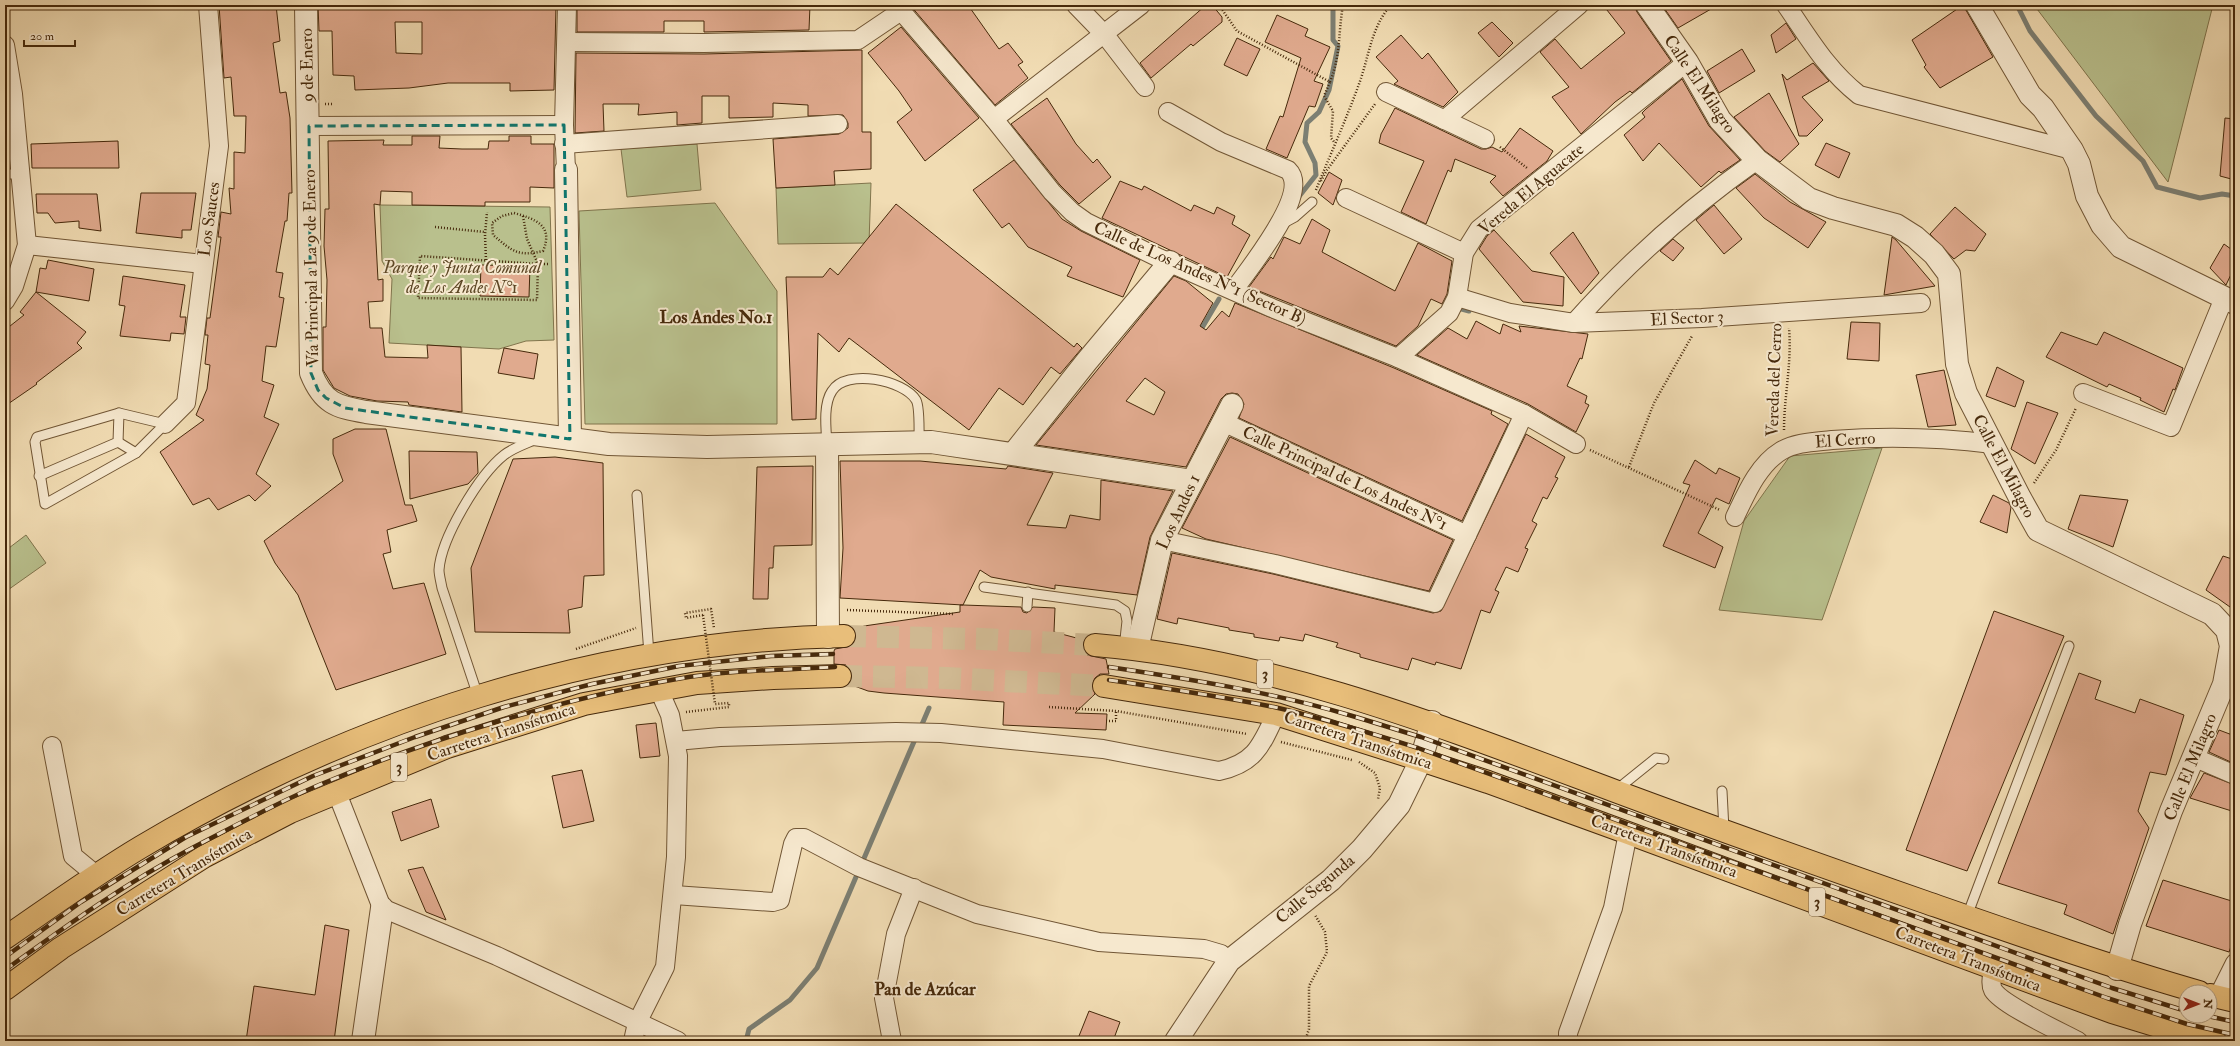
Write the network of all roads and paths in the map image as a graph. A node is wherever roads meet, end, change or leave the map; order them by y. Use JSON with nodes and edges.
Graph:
{"nodes":[{"id":1,"x":208,"y":5,"type":"edge"},
{"id":2,"x":306,"y":5,"type":"edge"},
{"id":3,"x":567,"y":5,"type":"edge"},
{"id":4,"x":1076,"y":5,"type":"edge"},
{"id":5,"x":1141,"y":5,"type":"edge"},
{"id":6,"x":1219,"y":5,"type":"edge"},
{"id":7,"x":1342,"y":5,"type":"edge"},
{"id":8,"x":1392,"y":5,"type":"edge"},
{"id":9,"x":1580,"y":5,"type":"edge"},
{"id":10,"x":1647,"y":5,"type":"edge"},
{"id":11,"x":1786,"y":5,"type":"edge"},
{"id":12,"x":1977,"y":5,"type":"edge"},
{"id":13,"x":899,"y":8,"type":"edge"},
{"id":14,"x":1105,"y":35,"type":"junction"},
{"id":15,"x":567,"y":42,"type":"junction"},
{"id":16,"x":5,"y":45,"type":"edge"},
{"id":17,"x":1687,"y":62,"type":"junction"},
{"id":18,"x":1330,"y":82,"type":"junction"},
{"id":19,"x":1145,"y":87,"type":"dead end"},
{"id":20,"x":1386,"y":92,"type":"joint"},
{"id":21,"x":1168,"y":112,"type":"dead end"},
{"id":22,"x":994,"y":119,"type":"junction"},
{"id":23,"x":1444,"y":120,"type":"junction"},
{"id":24,"x":838,"y":124,"type":"dead end"},
{"id":25,"x":564,"y":125,"type":"junction"},
{"id":26,"x":309,"y":126,"type":"junction"},
{"id":27,"x":1485,"y":139,"type":"joint"},
{"id":28,"x":1335,"y":143,"type":"junction"},
{"id":29,"x":564,"y":144,"type":"junction"},
{"id":30,"x":2072,"y":150,"type":"junction"},
{"id":31,"x":1757,"y":160,"type":"junction"},
{"id":32,"x":566,"y":170,"type":"joint"},
{"id":33,"x":12,"y":174,"type":"edge"},
{"id":34,"x":1539,"y":181,"type":"junction"},
{"id":35,"x":1346,"y":198,"type":"dead end"},
{"id":36,"x":1312,"y":202,"type":"junction"},
{"id":37,"x":487,"y":212,"type":"dead end"},
{"id":38,"x":523,"y":216,"type":"junction"},
{"id":39,"x":1278,"y":226,"type":"junction"},
{"id":40,"x":435,"y":227,"type":"dead end"},
{"id":41,"x":485,"y":232,"type":"junction"},
{"id":42,"x":26,"y":245,"type":"junction"},
{"id":43,"x":534,"y":253,"type":"junction"},
{"id":44,"x":1464,"y":253,"type":"junction"},
{"id":45,"x":486,"y":260,"type":"junction"},
{"id":46,"x":1170,"y":262,"type":"junction"},
{"id":47,"x":203,"y":264,"type":"junction"},
{"id":48,"x":538,"y":264,"type":"junction"},
{"id":49,"x":556,"y":264,"type":"dead end"},
{"id":50,"x":1234,"y":290,"type":"junction"},
{"id":51,"x":1457,"y":297,"type":"junction"},
{"id":52,"x":5,"y":301,"type":"edge"},
{"id":53,"x":2232,"y":301,"type":"edge"},
{"id":54,"x":1921,"y":303,"type":"dead end"},
{"id":55,"x":1788,"y":312,"type":"junction"},
{"id":56,"x":1702,"y":318,"type":"junction"},
{"id":57,"x":1574,"y":323,"type":"junction"},
{"id":58,"x":1398,"y":358,"type":"junction"},
{"id":59,"x":2083,"y":393,"type":"joint"},
{"id":60,"x":119,"y":413,"type":"junction"},
{"id":61,"x":1227,"y":413,"type":"joint"},
{"id":62,"x":1524,"y":414,"type":"junction"},
{"id":63,"x":165,"y":424,"type":"junction"},
{"id":64,"x":545,"y":435,"type":"junction"},
{"id":65,"x":570,"y":439,"type":"junction"},
{"id":66,"x":118,"y":442,"type":"junction"},
{"id":67,"x":919,"y":442,"type":"junction"},
{"id":68,"x":827,"y":444,"type":"junction"},
{"id":69,"x":1576,"y":444,"type":"joint"},
{"id":70,"x":1993,"y":444,"type":"junction"},
{"id":71,"x":1784,"y":449,"type":"junction"},
{"id":72,"x":136,"y":453,"type":"junction"},
{"id":73,"x":1014,"y":453,"type":"junction"},
{"id":74,"x":1629,"y":467,"type":"junction"},
{"id":75,"x":39,"y":476,"type":"junction"},
{"id":76,"x":1192,"y":481,"type":"junction"},
{"id":77,"x":637,"y":495,"type":"dead end"},
{"id":78,"x":2020,"y":498,"type":"junction"},
{"id":79,"x":1735,"y":518,"type":"joint"},
{"id":80,"x":1467,"y":535,"type":"junction"},
{"id":81,"x":1162,"y":540,"type":"junction"},
{"id":82,"x":984,"y":587,"type":"dead end"},
{"id":83,"x":1028,"y":592,"type":"junction"},
{"id":84,"x":1027,"y":607,"type":"dead end"},
{"id":85,"x":711,"y":609,"type":"dead end"},
{"id":86,"x":828,"y":610,"type":"junction"},
{"id":87,"x":954,"y":614,"type":"dead end"},
{"id":88,"x":836,"y":636,"type":"joint"},
{"id":89,"x":1095,"y":645,"type":"tunnel mouth"},
{"id":90,"x":2069,"y":646,"type":"dead end"},
{"id":91,"x":2233,"y":647,"type":"edge"},
{"id":92,"x":1131,"y":648,"type":"junction"},
{"id":93,"x":649,"y":654,"type":"junction"},
{"id":94,"x":840,"y":676,"type":"tunnel mouth"},
{"id":95,"x":1104,"y":686,"type":"tunnel mouth"},
{"id":96,"x":659,"y":690,"type":"junction"},
{"id":97,"x":478,"y":696,"type":"junction"},
{"id":98,"x":1049,"y":707,"type":"dead end"},
{"id":99,"x":1116,"y":711,"type":"junction"},
{"id":100,"x":684,"y":713,"type":"dead end"},
{"id":101,"x":1276,"y":714,"type":"junction"},
{"id":102,"x":1106,"y":721,"type":"dead end"},
{"id":103,"x":1432,"y":722,"type":"junction"},
{"id":104,"x":1265,"y":738,"type":"junction"},
{"id":105,"x":676,"y":741,"type":"junction"},
{"id":106,"x":52,"y":746,"type":"dead end"},
{"id":107,"x":2193,"y":757,"type":"junction"},
{"id":108,"x":1664,"y":759,"type":"dead end"},
{"id":109,"x":1420,"y":760,"type":"junction"},
{"id":110,"x":2235,"y":775,"type":"edge"},
{"id":111,"x":1615,"y":791,"type":"junction"},
{"id":112,"x":1722,"y":791,"type":"dead end"},
{"id":113,"x":337,"y":793,"type":"junction"},
{"id":114,"x":1377,"y":807,"type":"dead end"},
{"id":115,"x":1724,"y":830,"type":"junction"},
{"id":116,"x":1628,"y":832,"type":"junction"},
{"id":117,"x":96,"y":875,"type":"junction"},
{"id":118,"x":914,"y":888,"type":"junction"},
{"id":119,"x":674,"y":895,"type":"junction"},
{"id":120,"x":1304,"y":903,"type":"junction"},
{"id":121,"x":382,"y":908,"type":"junction"},
{"id":122,"x":1967,"y":916,"type":"junction"},
{"id":123,"x":5,"y":938,"type":"edge"},
{"id":124,"x":1229,"y":961,"type":"junction"},
{"id":125,"x":2235,"y":963,"type":"edge"},
{"id":126,"x":1993,"y":969,"type":"junction"},
{"id":127,"x":2117,"y":969,"type":"junction"},
{"id":128,"x":2178,"y":986,"type":"edge"},
{"id":129,"x":5,"y":989,"type":"edge"},
{"id":130,"x":2218,"y":991,"type":"edge"},
{"id":131,"x":637,"y":1023,"type":"junction"},
{"id":132,"x":363,"y":1041,"type":"edge"},
{"id":133,"x":633,"y":1041,"type":"edge"},
{"id":134,"x":678,"y":1041,"type":"edge"},
{"id":135,"x":892,"y":1041,"type":"edge"},
{"id":136,"x":1176,"y":1041,"type":"edge"},
{"id":137,"x":1305,"y":1041,"type":"edge"},
{"id":138,"x":1568,"y":1041,"type":"edge"},
{"id":139,"x":2078,"y":1041,"type":"edge"},
{"id":140,"x":2215,"y":1041,"type":"edge"}],
"edges":[{"from":1,"to":47,"type":"street","name":"Los Sauces"},
{"from":2,"to":26,"type":"street","name":"9 de Enero"},
{"from":3,"to":15,"type":"street"},
{"from":4,"to":14,"type":"street"},
{"from":5,"to":14,"type":"street"},
{"from":6,"to":18,"type":"path"},
{"from":7,"to":18,"type":"path"},
{"from":8,"to":28,"type":"path"},
{"from":9,"to":23,"type":"street"},
{"from":10,"to":17,"type":"street","name":"Calle El Milagro"},
{"from":11,"to":30,"type":"street"},
{"from":12,"to":30,"type":"street"},
{"from":13,"to":15,"type":"street"},
{"from":13,"to":22,"type":"street","name":"Calle de Los Andes N°1 (Sector B)"},
{"from":14,"to":19,"type":"street"},
{"from":14,"to":22,"type":"street"},
{"from":15,"to":25,"type":"street"},
{"from":16,"to":33,"type":"street"},
{"from":17,"to":31,"type":"street","name":"Calle El Milagro"},
{"from":17,"to":34,"type":"street","name":"Vereda El Aguacate"},
{"from":18,"to":28,"type":"path"},
{"from":20,"to":23,"type":"street"},
{"from":20,"to":36,"type":"path"},
{"from":21,"to":39,"type":"street"},
{"from":22,"to":46,"type":"street","name":"Calle de Los Andes N°1 (Sector B)"},
{"from":23,"to":27,"type":"street"},
{"from":24,"to":29,"type":"street"},
{"from":25,"to":26,"type":"street"},
{"from":25,"to":29,"type":"street"},
{"from":26,"to":64,"type":"street","name":"Vía Principal a La 9 de Enero"},
{"from":27,"to":34,"type":"path"},
{"from":28,"to":36,"type":"path"},
{"from":29,"to":32,"type":"street"},
{"from":30,"to":53,"type":"street"},
{"from":31,"to":57,"type":"street"},
{"from":31,"to":70,"type":"street","name":"Calle El Milagro"},
{"from":32,"to":65,"type":"street"},
{"from":33,"to":42,"type":"street"},
{"from":34,"to":44,"type":"street","name":"Vereda El Aguacate"},
{"from":35,"to":44,"type":"street"},
{"from":36,"to":39,"type":"lane"},
{"from":37,"to":41,"type":"path"},
{"from":38,"to":43,"type":"path"},
{"from":38,"to":43,"type":"path"},
{"from":38,"to":43,"type":"path"},
{"from":39,"to":50,"type":"street"},
{"from":40,"to":41,"type":"path"},
{"from":41,"to":45,"type":"path"},
{"from":42,"to":47,"type":"street"},
{"from":42,"to":52,"type":"street"},
{"from":43,"to":48,"type":"path"},
{"from":44,"to":51,"type":"street","name":"Vereda El Aguacate"},
{"from":45,"to":48,"type":"path"},
{"from":45,"to":48,"type":"path"},
{"from":46,"to":50,"type":"street","name":"Calle de Los Andes N°1 (Sector B)"},
{"from":46,"to":73,"type":"street"},
{"from":47,"to":63,"type":"street","name":"Los Sauces"},
{"from":48,"to":49,"type":"path"},
{"from":50,"to":58,"type":"street","name":"Calle de Los Andes N°1 (Sector B)"},
{"from":51,"to":57,"type":"street","name":"El Sector 3"},
{"from":51,"to":58,"type":"street","name":"Vereda El Aguacate"},
{"from":53,"to":59,"type":"street"},
{"from":54,"to":55,"type":"street","name":"El Sector 3"},
{"from":55,"to":56,"type":"street","name":"El Sector 3"},
{"from":55,"to":71,"type":"path","name":"Vereda del Cerro"},
{"from":56,"to":57,"type":"street","name":"El Sector 3"},
{"from":56,"to":74,"type":"path"},
{"from":58,"to":62,"type":"street","name":"Calle de Los Andes N°1 (Sector B)"},
{"from":59,"to":78,"type":"path"},
{"from":60,"to":63,"type":"lane"},
{"from":60,"to":66,"type":"lane"},
{"from":60,"to":75,"type":"lane"},
{"from":61,"to":76,"type":"street","name":"Los Andes 1"},
{"from":61,"to":80,"type":"street","name":"Calle Principal de Los Andes N°1"},
{"from":62,"to":69,"type":"street","name":"Calle de Los Andes N°1 (Sector B)"},
{"from":62,"to":80,"type":"street"},
{"from":63,"to":72,"type":"lane"},
{"from":64,"to":65,"type":"street","name":"Vía Principal a La 9 de Enero"},
{"from":64,"to":97,"type":"lane"},
{"from":65,"to":68,"type":"street","name":"Vía Principal a La 9 de Enero"},
{"from":66,"to":72,"type":"lane"},
{"from":66,"to":75,"type":"lane"},
{"from":67,"to":68,"type":"street","name":"Vía Principal a La 9 de Enero"},
{"from":67,"to":68,"type":"lane"},
{"from":67,"to":73,"type":"street","name":"Vía Principal a La 9 de Enero"},
{"from":68,"to":86,"type":"street"},
{"from":69,"to":74,"type":"path"},
{"from":70,"to":71,"type":"street","name":"El Cerro"},
{"from":70,"to":78,"type":"street","name":"Calle El Milagro"},
{"from":71,"to":79,"type":"street","name":"El Cerro"},
{"from":72,"to":75,"type":"lane"},
{"from":73,"to":76,"type":"street","name":"Vía Principal a La 9 de Enero"},
{"from":74,"to":79,"type":"path"},
{"from":76,"to":81,"type":"street","name":"Los Andes 1"},
{"from":77,"to":93,"type":"lane"},
{"from":78,"to":91,"type":"street","name":"Calle El Milagro"},
{"from":80,"to":81,"type":"street"},
{"from":81,"to":92,"type":"street","name":"Los Andes 1"},
{"from":82,"to":83,"type":"lane"},
{"from":83,"to":84,"type":"lane"},
{"from":83,"to":92,"type":"lane"},
{"from":85,"to":100,"type":"path","bridge":true},
{"from":86,"to":87,"type":"path"},
{"from":86,"to":88,"type":"street"},
{"from":88,"to":93,"type":"main road","number":"3"},
{"from":89,"to":92,"type":"main road","name":"Carretera Transístmica","number":"3"},
{"from":90,"to":122,"type":"lane"},
{"from":91,"to":107,"type":"street","name":"Calle El Milagro"},
{"from":92,"to":103,"type":"main road","name":"Carretera Transístmica","number":"3"},
{"from":93,"to":97,"type":"main road","number":"3"},
{"from":94,"to":96,"type":"main road","name":"Carretera Transístmica","number":"3"},
{"from":95,"to":101,"type":"main road","name":"Carretera Transístmica","number":"3"},
{"from":96,"to":105,"type":"street"},
{"from":96,"to":113,"type":"main road","name":"Carretera Transístmica","number":"3"},
{"from":97,"to":117,"type":"main road","number":"3"},
{"from":98,"to":99,"type":"path"},
{"from":99,"to":102,"type":"path"},
{"from":99,"to":104,"type":"path"},
{"from":101,"to":104,"type":"street"},
{"from":101,"to":109,"type":"main road","name":"Carretera Transístmica","number":"3"},
{"from":103,"to":109,"type":"street","name":"Calle Segunda"},
{"from":103,"to":111,"type":"main road","name":"Carretera Transístmica","number":"3"},
{"from":104,"to":105,"type":"street"},
{"from":104,"to":114,"type":"path"},
{"from":105,"to":119,"type":"street"},
{"from":106,"to":117,"type":"street"},
{"from":107,"to":110,"type":"street"},
{"from":107,"to":127,"type":"street","name":"Calle El Milagro"},
{"from":108,"to":111,"type":"lane"},
{"from":109,"to":116,"type":"main road","name":"Carretera Transístmica","number":"3"},
{"from":109,"to":120,"type":"street","name":"Calle Segunda"},
{"from":111,"to":115,"type":"main road","name":"Carretera Transístmica","number":"3"},
{"from":112,"to":115,"type":"lane"},
{"from":113,"to":121,"type":"street"},
{"from":113,"to":129,"type":"main road","name":"Carretera Transístmica","number":"3"},
{"from":115,"to":122,"type":"main road","name":"Carretera Transístmica","number":"3"},
{"from":116,"to":126,"type":"main road","name":"Carretera Transístmica","number":"3"},
{"from":116,"to":138,"type":"street"},
{"from":117,"to":123,"type":"main road","number":"3"},
{"from":118,"to":119,"type":"street"},
{"from":118,"to":124,"type":"street"},
{"from":118,"to":135,"type":"street"},
{"from":119,"to":131,"type":"street"},
{"from":120,"to":124,"type":"street","name":"Calle Segunda"},
{"from":120,"to":137,"type":"path"},
{"from":121,"to":131,"type":"street"},
{"from":121,"to":132,"type":"street"},
{"from":122,"to":127,"type":"main road","name":"Carretera Transístmica","number":"3"},
{"from":124,"to":136,"type":"street","name":"Calle Segunda"},
{"from":125,"to":130,"type":"street"},
{"from":126,"to":139,"type":"street"},
{"from":126,"to":140,"type":"main road","name":"Carretera Transístmica","number":"3"},
{"from":127,"to":128,"type":"main road","name":"Carretera Transístmica","number":"3"},
{"from":131,"to":133,"type":"street"},
{"from":131,"to":134,"type":"street"}]}
